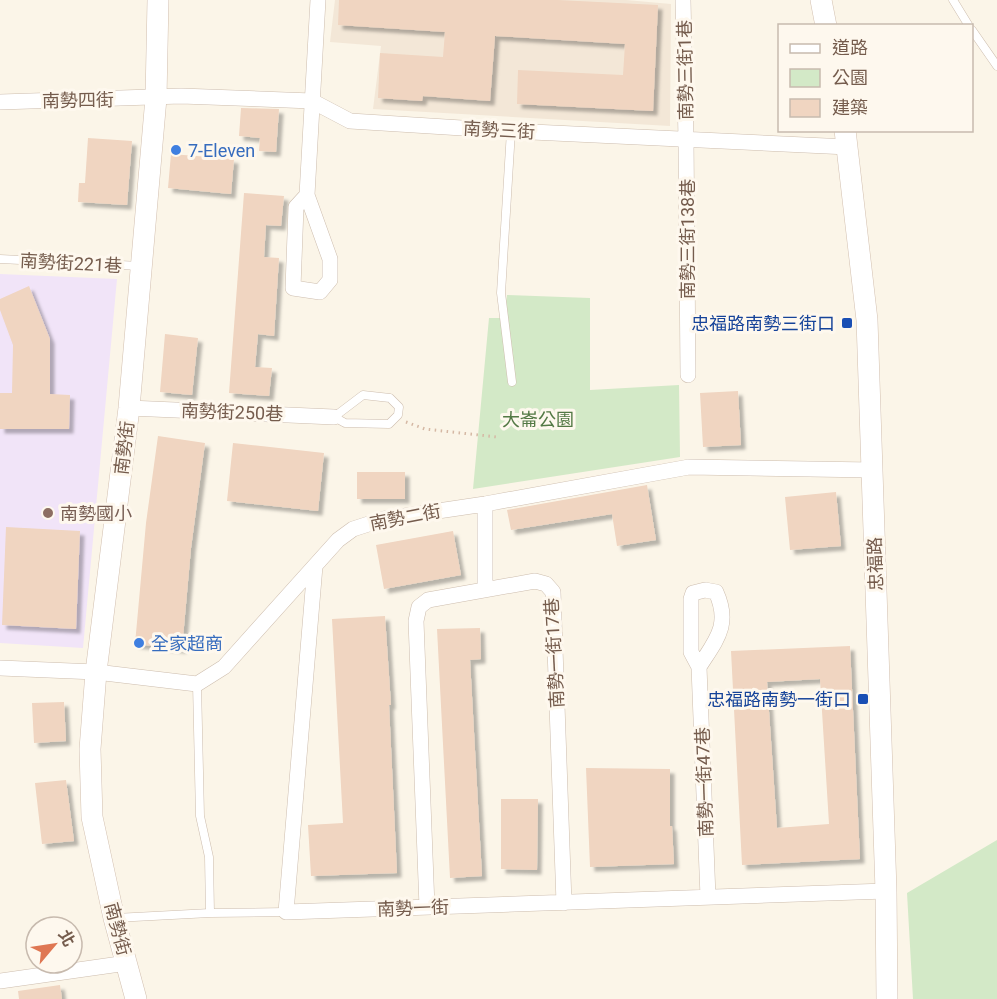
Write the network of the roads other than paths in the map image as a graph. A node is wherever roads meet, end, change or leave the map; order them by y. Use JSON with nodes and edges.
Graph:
{"nodes":[{"id":1,"x":158,"y":0,"type":"edge"},
{"id":2,"x":318,"y":0,"type":"edge"},
{"id":3,"x":683,"y":0,"type":"edge"},
{"id":4,"x":821,"y":0,"type":"edge"},
{"id":5,"x":953,"y":0,"type":"edge"},
{"id":6,"x":826,"y":24,"type":"edge"},
{"id":7,"x":968,"y":24,"type":"edge"},
{"id":8,"x":973,"y":31,"type":"edge"},
{"id":9,"x":997,"y":66,"type":"edge"},
{"id":10,"x":156,"y":98,"type":"junction"},
{"id":11,"x":312,"y":101,"type":"junction"},
{"id":12,"x":0,"y":102,"type":"edge"},
{"id":13,"x":511,"y":131,"type":"junction"},
{"id":14,"x":686,"y":139,"type":"junction"},
{"id":15,"x":846,"y":139,"type":"edge"},
{"id":16,"x":307,"y":195,"type":"junction"},
{"id":17,"x":0,"y":259,"type":"edge"},
{"id":18,"x":141,"y":266,"type":"junction"},
{"id":19,"x":688,"y":375,"type":"dead end"},
{"id":20,"x":512,"y":382,"type":"dead end"},
{"id":21,"x":129,"y":408,"type":"junction"},
{"id":22,"x":334,"y":417,"type":"junction"},
{"id":23,"x":872,"y":470,"type":"junction"},
{"id":24,"x":485,"y":504,"type":"junction"},
{"id":25,"x":315,"y":566,"type":"junction"},
{"id":26,"x":485,"y":589,"type":"junction"},
{"id":27,"x":0,"y":668,"type":"edge"},
{"id":28,"x":699,"y":668,"type":"dead end"},
{"id":29,"x":96,"y":672,"type":"junction"},
{"id":30,"x":196,"y":684,"type":"junction"},
{"id":31,"x":886,"y":891,"type":"junction"},
{"id":32,"x":708,"y":897,"type":"junction"},
{"id":33,"x":564,"y":903,"type":"junction"},
{"id":34,"x":427,"y":907,"type":"junction"},
{"id":35,"x":286,"y":912,"type":"junction"},
{"id":36,"x":210,"y":913,"type":"junction"},
{"id":37,"x":114,"y":918,"type":"junction"},
{"id":38,"x":127,"y":963,"type":"junction"},
{"id":39,"x":0,"y":981,"type":"edge"},
{"id":40,"x":136,"y":999,"type":"edge"},
{"id":41,"x":887,"y":999,"type":"edge"}],
"edges":[{"from":1,"to":10,"type":"main road","name":"南勢街"},
{"from":2,"to":11,"type":"street"},
{"from":3,"to":14,"type":"street","name":"南勢三街1巷"},
{"from":4,"to":6,"type":"main road"},
{"from":5,"to":7,"type":"lane"},
{"from":8,"to":9,"type":"lane"},
{"from":10,"to":11,"type":"street","name":"南勢三街"},
{"from":10,"to":12,"type":"street","name":"南勢四街"},
{"from":10,"to":18,"type":"main road","name":"南勢街"},
{"from":11,"to":13,"type":"street","name":"南勢三街"},
{"from":11,"to":16,"type":"street"},
{"from":13,"to":14,"type":"street","name":"南勢三街"},
{"from":13,"to":20,"type":"lane"},
{"from":14,"to":15,"type":"street","name":"南勢三街"},
{"from":14,"to":19,"type":"street","name":"南勢三街138巷"},
{"from":15,"to":23,"type":"main road","name":"忠福路"},
{"from":16,"to":16,"type":"street"},
{"from":17,"to":18,"type":"lane","name":"南勢街221巷"},
{"from":18,"to":21,"type":"main road","name":"南勢街"},
{"from":21,"to":22,"type":"street","name":"南勢街250巷"},
{"from":21,"to":29,"type":"main road","name":"南勢街"},
{"from":22,"to":22,"type":"lane"},
{"from":23,"to":24,"type":"street","name":"南勢二街"},
{"from":23,"to":31,"type":"main road","name":"忠福路"},
{"from":24,"to":25,"type":"street","name":"南勢二街"},
{"from":24,"to":26,"type":"street"},
{"from":25,"to":30,"type":"street","name":"南勢二街"},
{"from":25,"to":35,"type":"street"},
{"from":26,"to":33,"type":"street","name":"南勢一街17巷"},
{"from":26,"to":34,"type":"street","name":"南勢一街17巷"},
{"from":27,"to":29,"type":"street"},
{"from":28,"to":32,"type":"street","name":"南勢一街47巷"},
{"from":29,"to":30,"type":"street"},
{"from":29,"to":37,"type":"main road","name":"南勢街"},
{"from":30,"to":36,"type":"lane"},
{"from":31,"to":32,"type":"street","name":"南勢一街"},
{"from":31,"to":41,"type":"main road","name":"忠福路"},
{"from":32,"to":33,"type":"street","name":"南勢一街"},
{"from":33,"to":34,"type":"street","name":"南勢一街"},
{"from":34,"to":35,"type":"street","name":"南勢一街"},
{"from":35,"to":36,"type":"lane"},
{"from":36,"to":37,"type":"lane"},
{"from":37,"to":38,"type":"main road","name":"南勢街"},
{"from":38,"to":39,"type":"street"},
{"from":38,"to":40,"type":"main road","name":"南勢街"}]}
